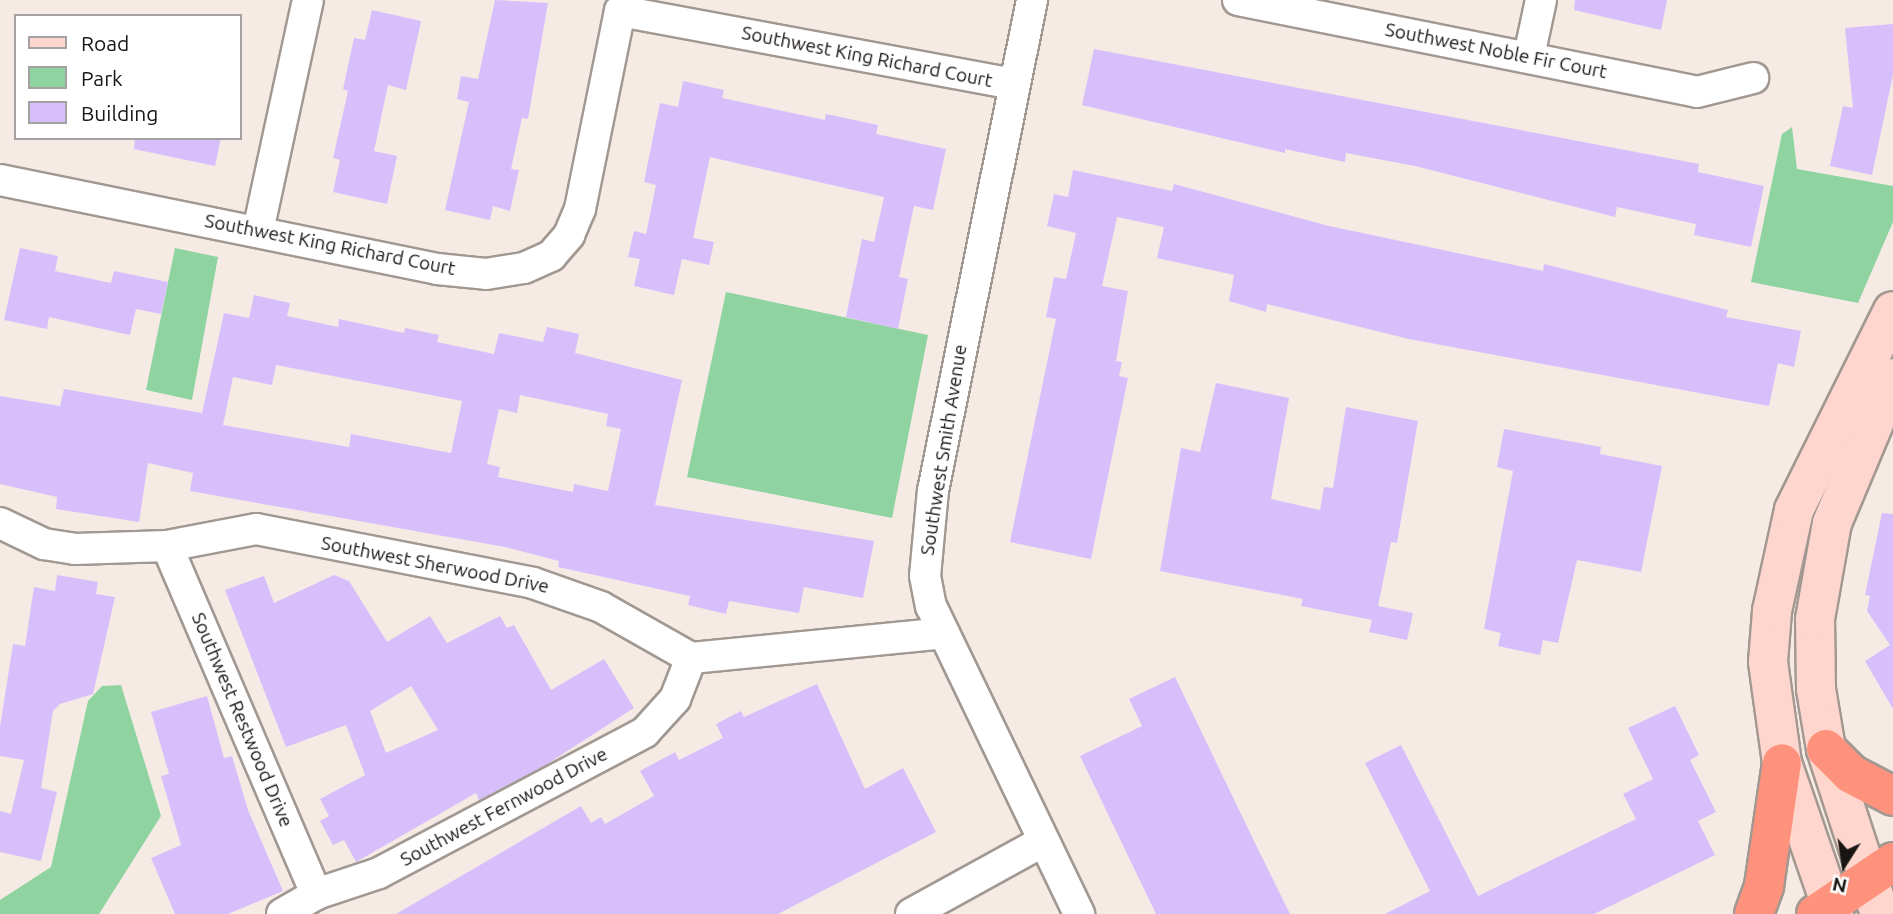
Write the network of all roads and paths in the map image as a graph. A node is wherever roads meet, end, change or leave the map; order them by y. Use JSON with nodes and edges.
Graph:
{"nodes":[{"id":1,"x":308,"y":0,"type":"edge"},
{"id":2,"x":1032,"y":0,"type":"edge"},
{"id":3,"x":1238,"y":0,"type":"edge"},
{"id":4,"x":1541,"y":0,"type":"edge"},
{"id":5,"x":1529,"y":56,"type":"junction"},
{"id":6,"x":1753,"y":78,"type":"dead end"},
{"id":7,"x":1012,"y":84,"type":"junction"},
{"id":8,"x":0,"y":180,"type":"edge"},
{"id":9,"x":258,"y":231,"type":"junction"},
{"id":10,"x":1893,"y":311,"type":"edge"},
{"id":11,"x":1893,"y":378,"type":"edge"},
{"id":12,"x":0,"y":523,"type":"edge"},
{"id":13,"x":167,"y":546,"type":"junction"},
{"id":14,"x":944,"y":633,"type":"junction"},
{"id":15,"x":691,"y":658,"type":"junction"},
{"id":16,"x":1826,"y":749,"type":"junction"},
{"id":17,"x":1782,"y":762,"type":"junction"},
{"id":18,"x":1893,"y":796,"type":"edge"},
{"id":19,"x":1042,"y":842,"type":"junction"},
{"id":20,"x":1880,"y":885,"type":"edge"},
{"id":21,"x":316,"y":894,"type":"junction"},
{"id":22,"x":1827,"y":911,"type":"edge"},
{"id":23,"x":282,"y":914,"type":"edge"},
{"id":24,"x":911,"y":914,"type":"edge"},
{"id":25,"x":1079,"y":914,"type":"edge"},
{"id":26,"x":1754,"y":914,"type":"edge"}],
"edges":[{"from":1,"to":9,"type":"street"},
{"from":2,"to":7,"type":"street","name":"Southwest Smith Avenue"},
{"from":3,"to":5,"type":"street","name":"Southwest Noble Fir Court"},
{"from":4,"to":5,"type":"street"},
{"from":5,"to":6,"type":"street","name":"Southwest Noble Fir Court"},
{"from":7,"to":9,"type":"street","name":"Southwest King Richard Court"},
{"from":7,"to":14,"type":"street","name":"Southwest Smith Avenue"},
{"from":8,"to":9,"type":"street","name":"Southwest King Richard Court"},
{"from":10,"to":17,"type":"main road"},
{"from":11,"to":16,"type":"main road"},
{"from":12,"to":13,"type":"street","name":"Southwest Sherwood Drive"},
{"from":13,"to":15,"type":"street","name":"Southwest Sherwood Drive"},
{"from":13,"to":21,"type":"street","name":"Southwest Restwood Drive"},
{"from":14,"to":15,"type":"street"},
{"from":14,"to":19,"type":"street","name":"Southwest Smith Avenue"},
{"from":15,"to":21,"type":"street","name":"Southwest Fernwood Drive"},
{"from":16,"to":18,"type":"highway"},
{"from":16,"to":20,"type":"main road"},
{"from":17,"to":22,"type":"main road"},
{"from":17,"to":26,"type":"highway"},
{"from":19,"to":24,"type":"street"},
{"from":19,"to":25,"type":"street","name":"Southwest Smith Avenue"},
{"from":20,"to":22,"type":"highway"},
{"from":21,"to":23,"type":"street","name":"Southwest Fernwood Drive"}]}
